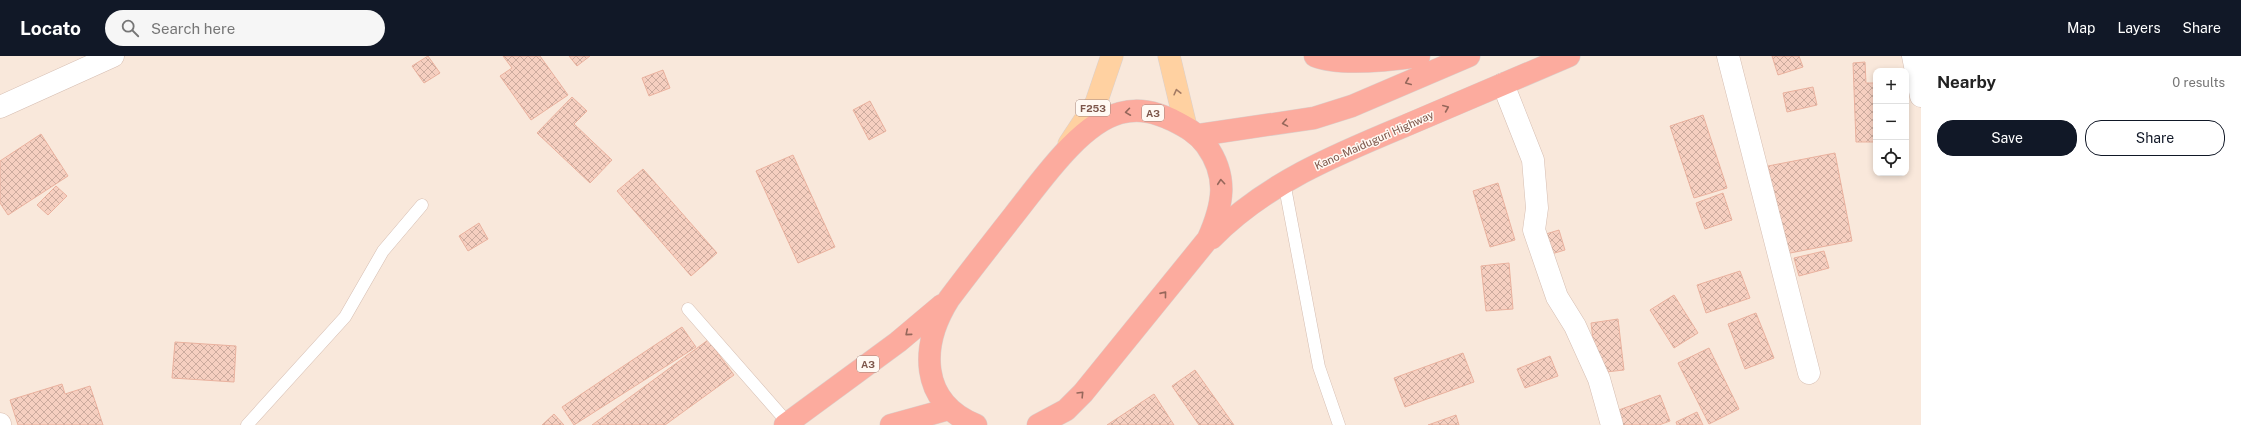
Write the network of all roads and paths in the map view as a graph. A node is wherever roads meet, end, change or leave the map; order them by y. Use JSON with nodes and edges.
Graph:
{"nodes":[{"id":1,"x":113,"y":56,"type":"edge"},
{"id":2,"x":1112,"y":56,"type":"edge"},
{"id":3,"x":1169,"y":56,"type":"edge"},
{"id":4,"x":1314,"y":56,"type":"edge"},
{"id":5,"x":1419,"y":56,"type":"edge"},
{"id":6,"x":1469,"y":56,"type":"edge"},
{"id":7,"x":1570,"y":56,"type":"edge"},
{"id":8,"x":1728,"y":56,"type":"edge"},
{"id":9,"x":1913,"y":56,"type":"edge"},
{"id":10,"x":1503,"y":84,"type":"junction"},
{"id":11,"x":1921,"y":96,"type":"edge"},
{"id":12,"x":0,"y":107,"type":"edge"},
{"id":13,"x":1192,"y":131,"type":"junction"},
{"id":14,"x":1063,"y":154,"type":"junction"},
{"id":15,"x":1284,"y":182,"type":"junction"},
{"id":16,"x":422,"y":205,"type":"dead end"},
{"id":17,"x":1197,"y":253,"type":"junction"},
{"id":18,"x":948,"y":299,"type":"junction"},
{"id":19,"x":688,"y":309,"type":"dead end"},
{"id":20,"x":1809,"y":373,"type":"dead end"},
{"id":21,"x":953,"y":416,"type":"edge"},
{"id":22,"x":1060,"y":417,"type":"edge"},
{"id":23,"x":787,"y":424,"type":"edge"},
{"id":24,"x":247,"y":425,"type":"edge"},
{"id":25,"x":891,"y":425,"type":"edge"},
{"id":26,"x":976,"y":425,"type":"edge"},
{"id":27,"x":1038,"y":425,"type":"edge"},
{"id":28,"x":1340,"y":425,"type":"edge"},
{"id":29,"x":1612,"y":425,"type":"edge"}],
"edges":[{"from":1,"to":12,"type":"street"},
{"from":2,"to":14,"type":"main road","number":"F253"},
{"from":13,"to":3,"type":"main road","one_way":true},
{"from":4,"to":5,"type":"highway"},
{"from":6,"to":13,"type":"highway","one_way":true},
{"from":7,"to":10,"type":"highway","name":"Kano-Maiduguri Highway","number":"A3"},
{"from":8,"to":20,"type":"street"},
{"from":9,"to":11,"type":"street"},
{"from":15,"to":10,"type":"highway","name":"Kano-Maiduguri Highway","number":"A3","one_way":true},
{"from":10,"to":29,"type":"street"},
{"from":13,"to":14,"type":"highway","number":"A3","one_way":true},
{"from":17,"to":13,"type":"highway","number":"A3","one_way":true},
{"from":14,"to":18,"type":"highway","number":"A3"},
{"from":15,"to":17,"type":"highway","name":"Kano-Maiduguri Highway","number":"A3"},
{"from":15,"to":28,"type":"lane"},
{"from":16,"to":24,"type":"lane"},
{"from":22,"to":17,"type":"highway","number":"A3","one_way":true},
{"from":18,"to":21,"type":"highway","number":"A3"},
{"from":18,"to":23,"type":"highway","number":"A3","one_way":true},
{"from":19,"to":23,"type":"lane"},
{"from":21,"to":25,"type":"highway"},
{"from":21,"to":26,"type":"highway","number":"A3"},
{"from":22,"to":27,"type":"highway","number":"A3"}]}
